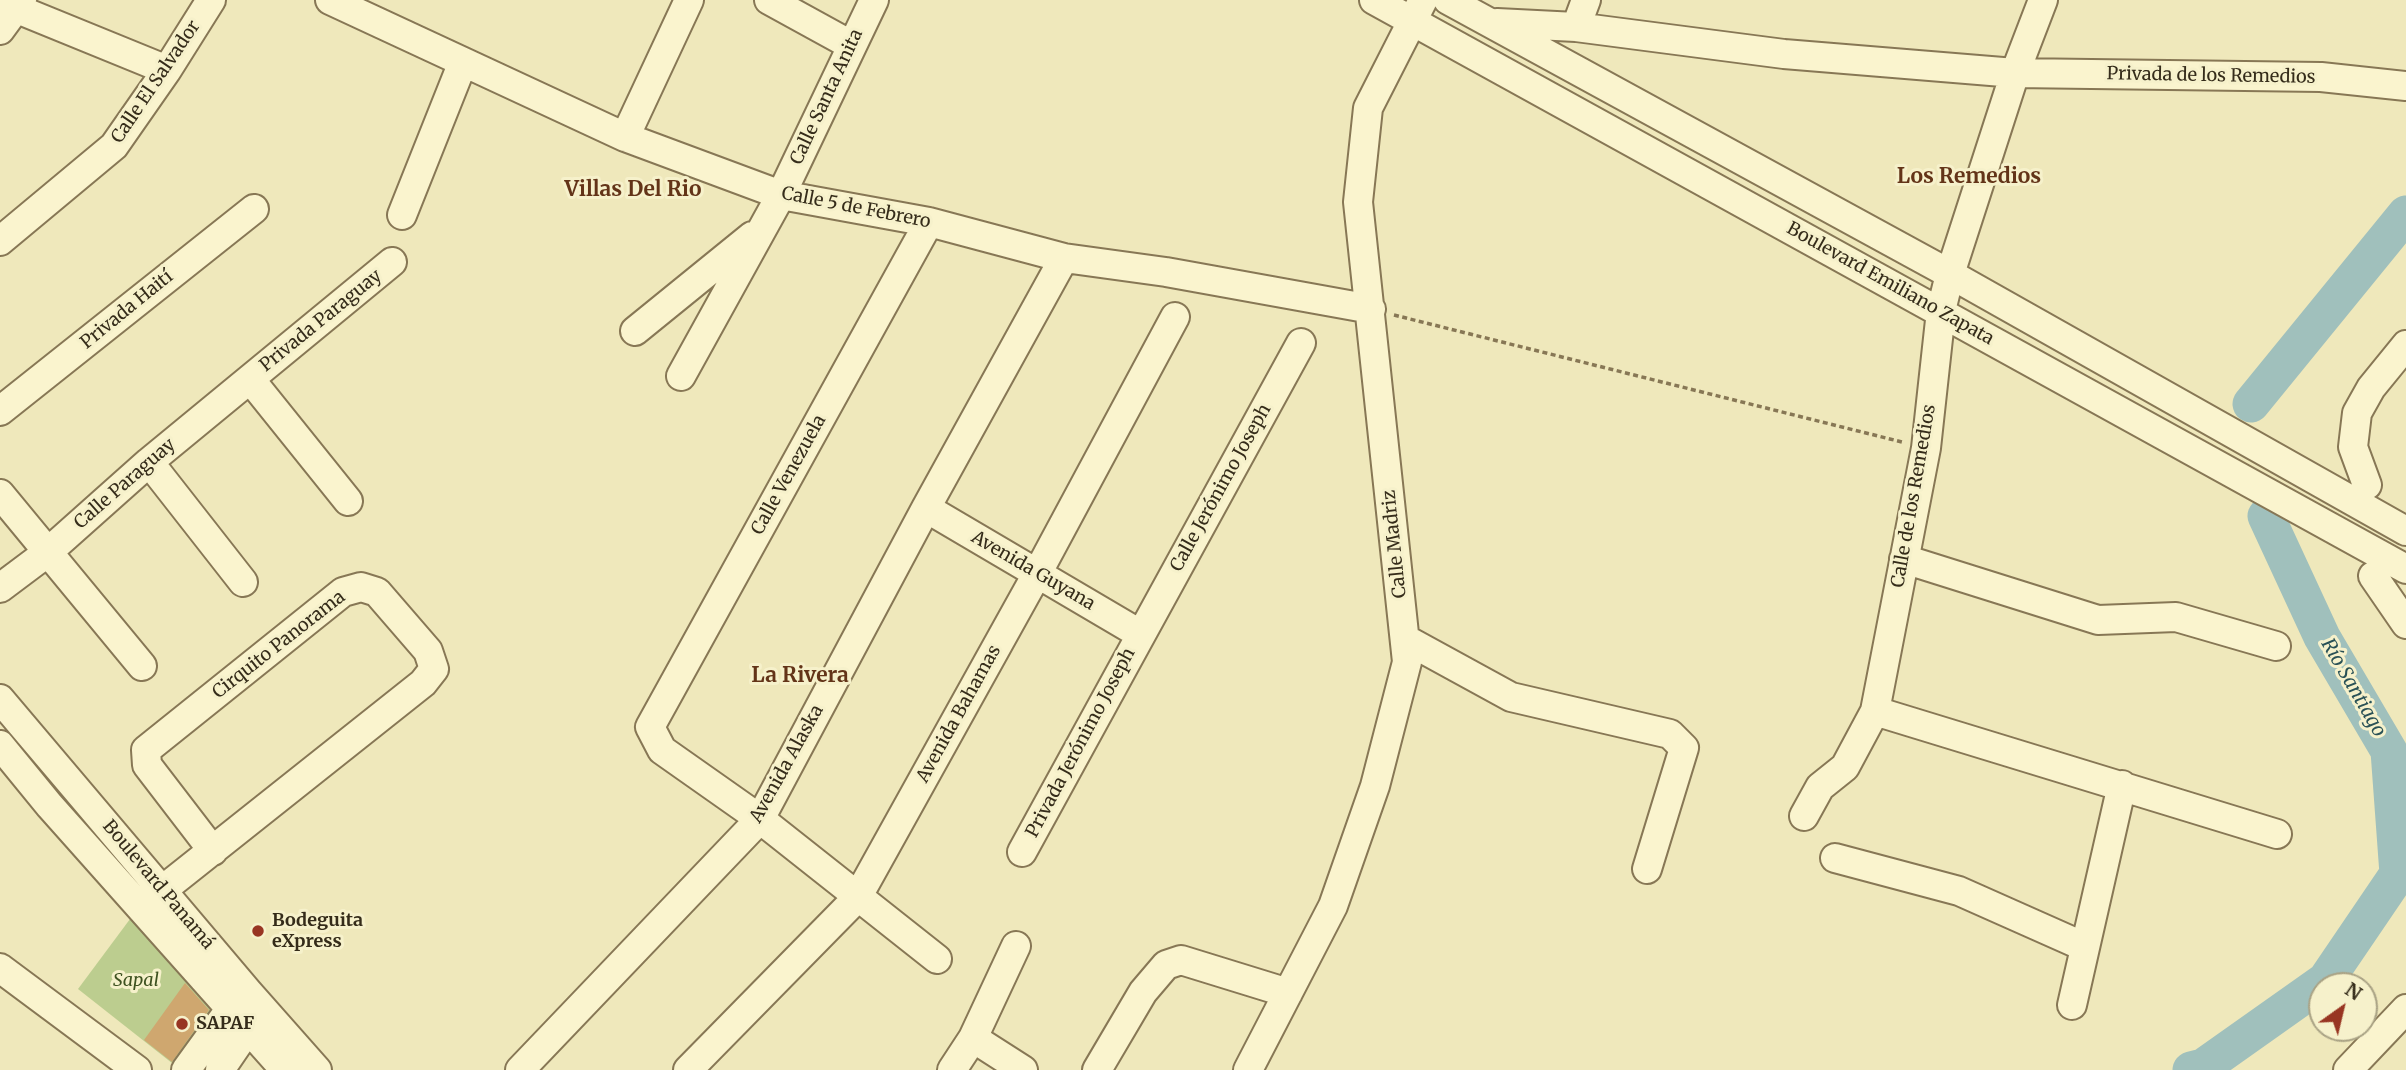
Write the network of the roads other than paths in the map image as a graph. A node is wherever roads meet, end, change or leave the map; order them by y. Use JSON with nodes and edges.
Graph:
{"nodes":[{"id":1,"x":211,"y":0,"type":"edge"},
{"id":2,"x":330,"y":0,"type":"edge"},
{"id":3,"x":689,"y":0,"type":"edge"},
{"id":4,"x":769,"y":0,"type":"edge"},
{"id":5,"x":874,"y":0,"type":"edge"},
{"id":6,"x":1374,"y":0,"type":"edge"},
{"id":7,"x":1448,"y":0,"type":"edge"},
{"id":8,"x":1586,"y":0,"type":"edge"},
{"id":9,"x":2043,"y":0,"type":"edge"},
{"id":10,"x":9,"y":10,"type":"edge"},
{"id":11,"x":1417,"y":11,"type":"edge"},
{"id":12,"x":1491,"y":23,"type":"junction"},
{"id":13,"x":1576,"y":27,"type":"junction"},
{"id":14,"x":851,"y":46,"type":"junction"},
{"id":15,"x":463,"y":62,"type":"junction"},
{"id":16,"x":167,"y":70,"type":"junction"},
{"id":17,"x":2015,"y":73,"type":"junction"},
{"id":18,"x":2406,"y":86,"type":"edge"},
{"id":19,"x":625,"y":137,"type":"junction"},
{"id":20,"x":781,"y":195,"type":"junction"},
{"id":21,"x":254,"y":209,"type":"dead end"},
{"id":22,"x":402,"y":215,"type":"dead end"},
{"id":23,"x":929,"y":222,"type":"junction"},
{"id":24,"x":765,"y":225,"type":"junction"},
{"id":25,"x":0,"y":241,"type":"edge"},
{"id":26,"x":1064,"y":258,"type":"junction"},
{"id":27,"x":392,"y":262,"type":"dead end"},
{"id":28,"x":1950,"y":274,"type":"junction"},
{"id":29,"x":1371,"y":309,"type":"junction"},
{"id":30,"x":1941,"y":311,"type":"junction"},
{"id":31,"x":1175,"y":317,"type":"dead end"},
{"id":32,"x":635,"y":331,"type":"dead end"},
{"id":33,"x":1301,"y":342,"type":"dead end"},
{"id":34,"x":2406,"y":345,"type":"edge"},
{"id":35,"x":681,"y":376,"type":"dead end"},
{"id":36,"x":250,"y":379,"type":"junction"},
{"id":37,"x":0,"y":411,"type":"edge"},
{"id":38,"x":149,"y":462,"type":"junction"},
{"id":39,"x":2367,"y":485,"type":"dead end"},
{"id":40,"x":0,"y":494,"type":"edge"},
{"id":41,"x":348,"y":501,"type":"dead end"},
{"id":42,"x":926,"y":508,"type":"junction"},
{"id":43,"x":2406,"y":531,"type":"edge"},
{"id":44,"x":48,"y":552,"type":"junction"},
{"id":45,"x":1904,"y":559,"type":"junction"},
{"id":46,"x":2406,"y":569,"type":"edge"},
{"id":47,"x":1037,"y":574,"type":"junction"},
{"id":48,"x":2373,"y":576,"type":"dead end"},
{"id":49,"x":243,"y":582,"type":"dead end"},
{"id":50,"x":0,"y":588,"type":"edge"},
{"id":51,"x":2406,"y":624,"type":"edge"},
{"id":52,"x":1140,"y":634,"type":"junction"},
{"id":53,"x":1405,"y":639,"type":"junction"},
{"id":54,"x":2276,"y":646,"type":"dead end"},
{"id":55,"x":142,"y":666,"type":"dead end"},
{"id":56,"x":0,"y":699,"type":"edge"},
{"id":57,"x":1875,"y":711,"type":"junction"},
{"id":58,"x":0,"y":745,"type":"edge"},
{"id":59,"x":0,"y":770,"type":"edge"},
{"id":60,"x":2122,"y":785,"type":"junction"},
{"id":61,"x":50,"y":806,"type":"junction"},
{"id":62,"x":1804,"y":816,"type":"dead end"},
{"id":63,"x":760,"y":819,"type":"junction"},
{"id":64,"x":2277,"y":834,"type":"dead end"},
{"id":65,"x":213,"y":851,"type":"junction"},
{"id":66,"x":1022,"y":852,"type":"dead end"},
{"id":67,"x":1835,"y":858,"type":"dead end"},
{"id":68,"x":1647,"y":869,"type":"dead end"},
{"id":69,"x":162,"y":888,"type":"junction"},
{"id":70,"x":857,"y":898,"type":"junction"},
{"id":71,"x":141,"y":907,"type":"junction"},
{"id":72,"x":1016,"y":946,"type":"dead end"},
{"id":73,"x":2085,"y":947,"type":"junction"},
{"id":74,"x":937,"y":959,"type":"dead end"},
{"id":75,"x":0,"y":968,"type":"edge"},
{"id":76,"x":1288,"y":993,"type":"junction"},
{"id":77,"x":2072,"y":1005,"type":"dead end"},
{"id":78,"x":2406,"y":1009,"type":"edge"},
{"id":79,"x":248,"y":1010,"type":"junction"},
{"id":80,"x":973,"y":1038,"type":"junction"},
{"id":81,"x":137,"y":1070,"type":"edge"},
{"id":82,"x":186,"y":1070,"type":"edge"},
{"id":83,"x":220,"y":1070,"type":"edge"},
{"id":84,"x":285,"y":1070,"type":"edge"},
{"id":85,"x":317,"y":1070,"type":"edge"},
{"id":86,"x":520,"y":1070,"type":"edge"},
{"id":87,"x":688,"y":1070,"type":"edge"},
{"id":88,"x":952,"y":1070,"type":"edge"},
{"id":89,"x":1023,"y":1070,"type":"edge"},
{"id":90,"x":1097,"y":1070,"type":"edge"},
{"id":91,"x":1248,"y":1070,"type":"edge"},
{"id":92,"x":2348,"y":1070,"type":"edge"}],
"edges":[{"from":1,"to":16,"type":"street","name":"Calle El Salvador"},
{"from":2,"to":15,"type":"street","name":"Calle 5 de Febrero"},
{"from":3,"to":19,"type":"street"},
{"from":4,"to":14,"type":"street"},
{"from":5,"to":14,"type":"street","name":"Calle Santa Anita"},
{"from":6,"to":11,"type":"street","name":"Boulevard Emiliano Zapata"},
{"from":7,"to":12,"type":"street","name":"Boulevard Emiliano Zapata"},
{"from":8,"to":13,"type":"street"},
{"from":9,"to":17,"type":"street","name":"Calle de los Remedios"},
{"from":10,"to":16,"type":"street"},
{"from":11,"to":29,"type":"street","name":"Calle Madriz"},
{"from":11,"to":30,"type":"street","name":"Boulevard Emiliano Zapata"},
{"from":12,"to":13,"type":"street","name":"Boulevard Emiliano Zapata"},
{"from":12,"to":28,"type":"street","name":"Boulevard Emiliano Zapata"},
{"from":13,"to":17,"type":"street","name":"Boulevard Emiliano Zapata"},
{"from":14,"to":20,"type":"street","name":"Calle Santa Anita"},
{"from":15,"to":19,"type":"street","name":"Calle 5 de Febrero"},
{"from":15,"to":22,"type":"street"},
{"from":16,"to":25,"type":"street","name":"Calle El Salvador"},
{"from":17,"to":18,"type":"street","name":"Privada de los Remedios"},
{"from":17,"to":28,"type":"street","name":"Calle de los Remedios"},
{"from":19,"to":20,"type":"street","name":"Calle 5 de Febrero"},
{"from":20,"to":23,"type":"street","name":"Calle 5 de Febrero"},
{"from":20,"to":24,"type":"street","name":"Calle Santa Anita"},
{"from":21,"to":37,"type":"street","name":"Privada Haití"},
{"from":23,"to":26,"type":"street","name":"Calle 5 de Febrero"},
{"from":23,"to":63,"type":"street","name":"Calle Venezuela"},
{"from":24,"to":32,"type":"street"},
{"from":24,"to":35,"type":"street","name":"Calle Santa Anita"},
{"from":26,"to":29,"type":"street","name":"Calle 5 de Febrero"},
{"from":26,"to":42,"type":"street","name":"Avenida Alaska"},
{"from":27,"to":36,"type":"street","name":"Privada Paraguay"},
{"from":28,"to":30,"type":"street","name":"Calle de los Remedios"},
{"from":28,"to":43,"type":"street","name":"Boulevard Emiliano Zapata"},
{"from":29,"to":53,"type":"street","name":"Calle Madriz"},
{"from":30,"to":45,"type":"street","name":"Calle de los Remedios"},
{"from":30,"to":46,"type":"street","name":"Boulevard Emiliano Zapata"},
{"from":31,"to":47,"type":"street","name":"Avenida Bahamas"},
{"from":33,"to":52,"type":"street","name":"Calle Jerónimo Joseph"},
{"from":34,"to":39,"type":"street"},
{"from":36,"to":38,"type":"street","name":"Calle Paraguay"},
{"from":36,"to":41,"type":"street"},
{"from":38,"to":44,"type":"street","name":"Calle Paraguay"},
{"from":38,"to":49,"type":"street"},
{"from":40,"to":44,"type":"street"},
{"from":42,"to":47,"type":"street","name":"Avenida Guyana"},
{"from":42,"to":63,"type":"street","name":"Avenida Alaska"},
{"from":44,"to":50,"type":"street","name":"Calle Paraguay"},
{"from":44,"to":55,"type":"street"},
{"from":45,"to":54,"type":"street"},
{"from":45,"to":57,"type":"street","name":"Calle de los Remedios"},
{"from":47,"to":52,"type":"street","name":"Avenida Guyana"},
{"from":47,"to":70,"type":"street","name":"Avenida Bahamas"},
{"from":48,"to":51,"type":"street"},
{"from":52,"to":66,"type":"street","name":"Privada Jerónimo Joseph"},
{"from":53,"to":68,"type":"street"},
{"from":53,"to":76,"type":"street","name":"Calle Madriz"},
{"from":56,"to":69,"type":"street","name":"Boulevard Panamá"},
{"from":57,"to":60,"type":"street"},
{"from":57,"to":62,"type":"street","name":"Calle de los Remedios"},
{"from":58,"to":61,"type":"street","name":"Boulevard Panamá"},
{"from":59,"to":61,"type":"street"},
{"from":60,"to":64,"type":"street"},
{"from":60,"to":73,"type":"street"},
{"from":61,"to":71,"type":"street","name":"Boulevard Panamá"},
{"from":63,"to":70,"type":"street"},
{"from":63,"to":86,"type":"street","name":"Avenida Alaska"},
{"from":65,"to":65,"type":"street","name":"Cirquito Panorama"},
{"from":65,"to":69,"type":"street","name":"Cirquito Panorama"},
{"from":67,"to":73,"type":"street"},
{"from":69,"to":71,"type":"street","name":"Cirquito Panorama"},
{"from":69,"to":79,"type":"street","name":"Boulevard Panamá"},
{"from":70,"to":74,"type":"street"},
{"from":70,"to":87,"type":"street","name":"Avenida Bahamas"},
{"from":71,"to":79,"type":"street","name":"Boulevard Panamá"},
{"from":72,"to":80,"type":"street"},
{"from":73,"to":77,"type":"street"},
{"from":75,"to":81,"type":"street"},
{"from":76,"to":90,"type":"street"},
{"from":76,"to":91,"type":"street","name":"Calle Madriz"},
{"from":78,"to":92,"type":"street"},
{"from":79,"to":82,"type":"street"},
{"from":79,"to":83,"type":"street"},
{"from":79,"to":84,"type":"street","name":"Boulevard Panamá"},
{"from":79,"to":85,"type":"street","name":"Boulevard Panamá"},
{"from":80,"to":88,"type":"street"},
{"from":80,"to":89,"type":"street"}]}
